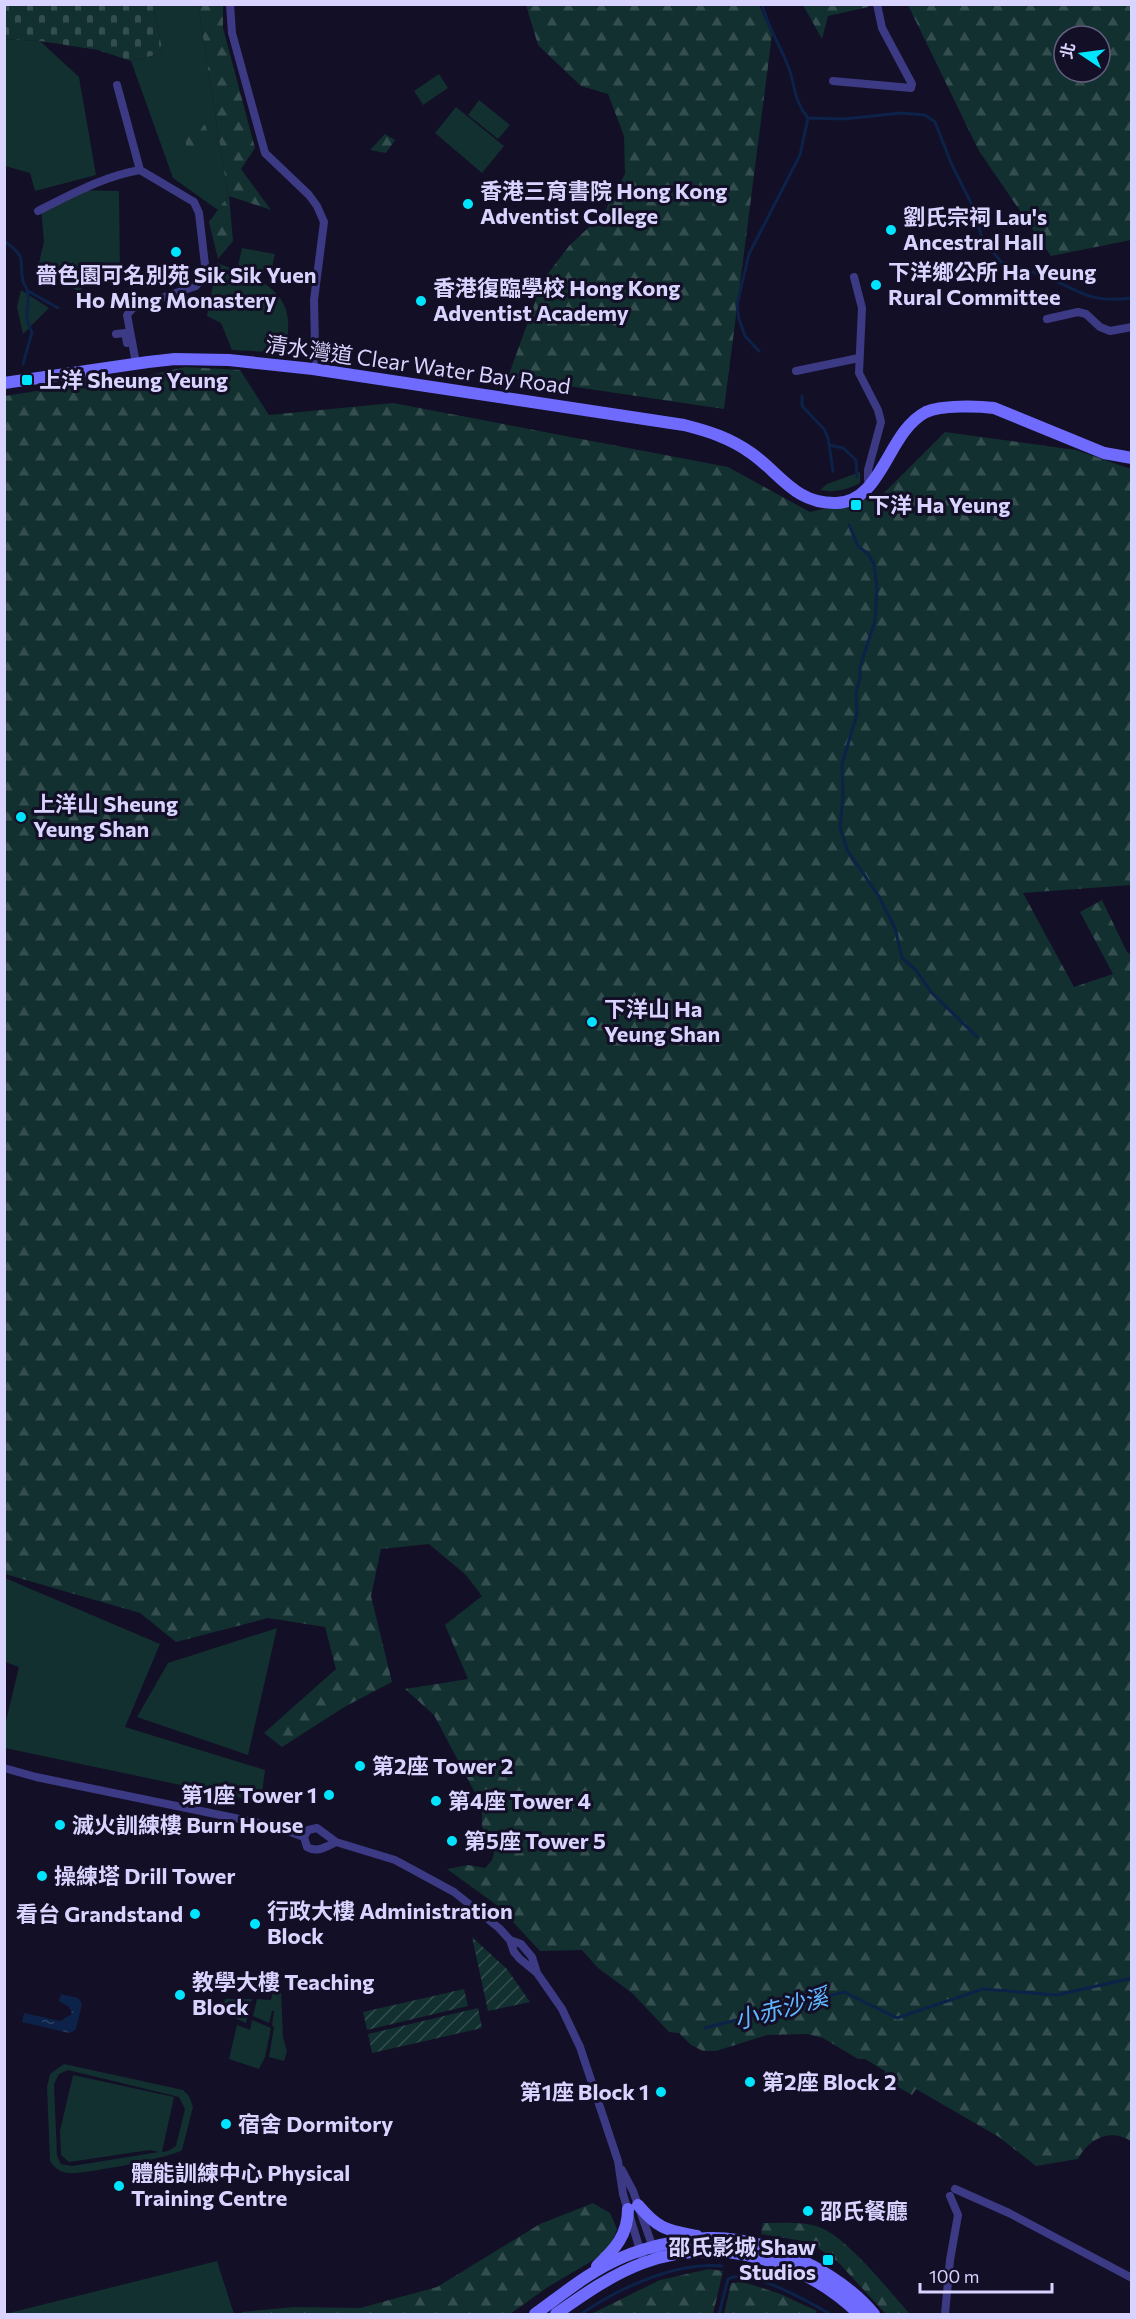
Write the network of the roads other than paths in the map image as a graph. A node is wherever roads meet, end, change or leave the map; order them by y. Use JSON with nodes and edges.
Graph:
{"nodes":[{"id":1,"x":230,"y":4,"type":"edge"},
{"id":2,"x":877,"y":4,"type":"edge"},
{"id":3,"x":833,"y":81,"type":"dead end"},
{"id":4,"x":117,"y":85,"type":"dead end"},
{"id":5,"x":140,"y":170,"type":"junction"},
{"id":6,"x":38,"y":211,"type":"dead end"},
{"id":7,"x":854,"y":277,"type":"dead end"},
{"id":8,"x":1047,"y":319,"type":"dead end"},
{"id":9,"x":1131,"y":327,"type":"edge"},
{"id":10,"x":116,"y":334,"type":"dead end"},
{"id":11,"x":859,"y":358,"type":"junction"},
{"id":12,"x":134,"y":364,"type":"junction"},
{"id":13,"x":313,"y":369,"type":"junction"},
{"id":14,"x":796,"y":371,"type":"dead end"},
{"id":15,"x":4,"y":384,"type":"edge"},
{"id":16,"x":1131,"y":458,"type":"edge"},
{"id":17,"x":870,"y":483,"type":"junction"},
{"id":18,"x":4,"y":1768,"type":"edge"},
{"id":19,"x":304,"y":1837,"type":"junction"},
{"id":20,"x":336,"y":1842,"type":"junction"},
{"id":21,"x":633,"y":2207,"type":"junction"},
{"id":22,"x":707,"y":2238,"type":"junction"},
{"id":23,"x":655,"y":2253,"type":"junction"},
{"id":24,"x":642,"y":2257,"type":"junction"},
{"id":25,"x":588,"y":2275,"type":"junction"},
{"id":26,"x":1131,"y":2278,"type":"edge"},
{"id":27,"x":535,"y":2314,"type":"edge"},
{"id":28,"x":556,"y":2314,"type":"edge"},
{"id":29,"x":859,"y":2314,"type":"edge"},
{"id":30,"x":874,"y":2314,"type":"edge"},
{"id":31,"x":945,"y":2314,"type":"edge"}],
"edges":[{"from":1,"to":13,"type":"street"},
{"from":2,"to":3,"type":"street"},
{"from":4,"to":5,"type":"street"},
{"from":5,"to":6,"type":"street"},
{"from":5,"to":12,"type":"street"},
{"from":7,"to":11,"type":"street"},
{"from":8,"to":9,"type":"street"},
{"from":10,"to":12,"type":"street"},
{"from":11,"to":14,"type":"street"},
{"from":11,"to":17,"type":"street"},
{"from":12,"to":13,"type":"main road","name":"清水灣道 Clear Water Bay Road"},
{"from":12,"to":15,"type":"main road","name":"清水灣道 Clear Water Bay Road"},
{"from":13,"to":17,"type":"main road","name":"清水灣道 Clear Water Bay Road"},
{"from":16,"to":17,"type":"main road"},
{"from":18,"to":19,"type":"street"},
{"from":19,"to":20,"type":"street"},
{"from":19,"to":20,"type":"street"},
{"from":20,"to":21,"type":"street"},
{"from":21,"to":22,"type":"main road"},
{"from":21,"to":23,"type":"street"},
{"from":21,"to":24,"type":"street"},
{"from":21,"to":25,"type":"main road"},
{"from":22,"to":23,"type":"main road"},
{"from":22,"to":30,"type":"main road"},
{"from":23,"to":24,"type":"main road"},
{"from":23,"to":29,"type":"main road"},
{"from":24,"to":25,"type":"main road"},
{"from":24,"to":28,"type":"main road"},
{"from":25,"to":27,"type":"main road"},
{"from":26,"to":31,"type":"street"}]}
